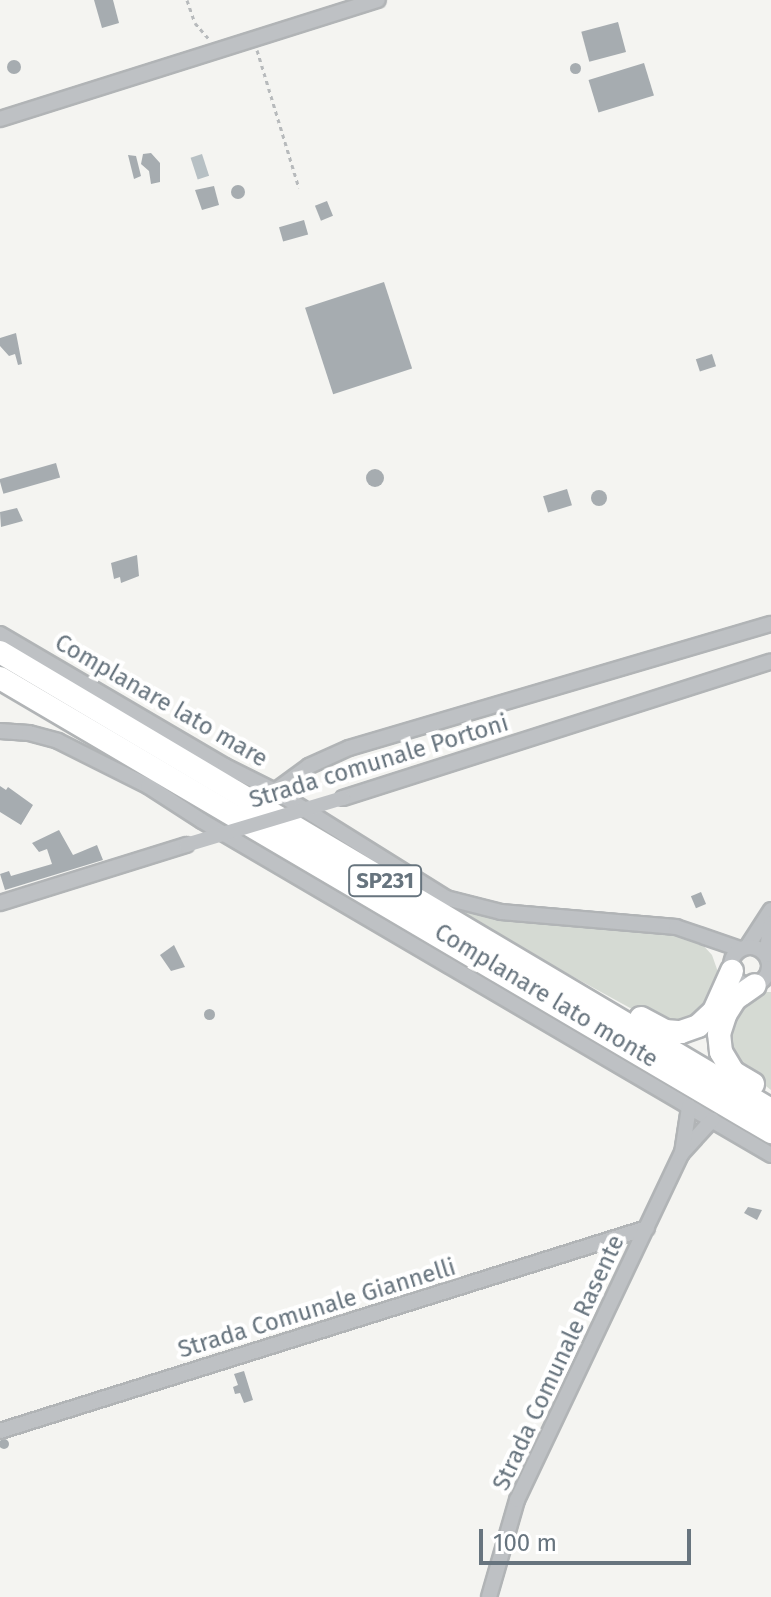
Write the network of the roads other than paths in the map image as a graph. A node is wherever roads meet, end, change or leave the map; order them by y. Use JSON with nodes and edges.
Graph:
{"nodes":[{"id":1,"x":378,"y":0,"type":"edge"},
{"id":2,"x":0,"y":119,"type":"edge"},
{"id":3,"x":771,"y":624,"type":"edge"},
{"id":4,"x":0,"y":634,"type":"edge"},
{"id":5,"x":0,"y":652,"type":"edge"},
{"id":6,"x":771,"y":661,"type":"edge"},
{"id":7,"x":0,"y":678,"type":"edge"},
{"id":8,"x":0,"y":685,"type":"edge"},
{"id":9,"x":41,"y":702,"type":"junction"},
{"id":10,"x":0,"y":731,"type":"edge"},
{"id":11,"x":275,"y":791,"type":"junction"},
{"id":12,"x":0,"y":903,"type":"edge"},
{"id":13,"x":771,"y":910,"type":"edge"},
{"id":14,"x":771,"y":923,"type":"edge"},
{"id":15,"x":703,"y":935,"type":"junction"},
{"id":16,"x":744,"y":948,"type":"junction"},
{"id":17,"x":768,"y":959,"type":"edge"},
{"id":18,"x":731,"y":968,"type":"junction"},
{"id":19,"x":537,"y":971,"type":"junction"},
{"id":20,"x":762,"y":984,"type":"edge"},
{"id":21,"x":771,"y":1095,"type":"edge"},
{"id":22,"x":689,"y":1107,"type":"junction"},
{"id":23,"x":771,"y":1110,"type":"edge"},
{"id":24,"x":712,"y":1120,"type":"junction"},
{"id":25,"x":771,"y":1132,"type":"edge"},
{"id":26,"x":682,"y":1153,"type":"junction"},
{"id":27,"x":771,"y":1155,"type":"edge"},
{"id":28,"x":647,"y":1228,"type":"junction"},
{"id":29,"x":0,"y":1431,"type":"edge"},
{"id":30,"x":489,"y":1597,"type":"edge"}],
"edges":[{"from":1,"to":2,"type":"street"},
{"from":3,"to":11,"type":"street"},
{"from":4,"to":11,"type":"street","name":"Complanare lato mare"},
{"from":5,"to":19,"type":"highway","number":"SP231"},
{"from":6,"to":12,"type":"street","name":"Strada comunale Portoni","bridge":true},
{"from":7,"to":9,"type":"highway","number":"SP231"},
{"from":8,"to":9,"type":"highway"},
{"from":9,"to":25,"type":"highway","number":"SP231"},
{"from":10,"to":22,"type":"street","name":"Complanare lato monte"},
{"from":11,"to":15,"type":"street","name":"Complanare lato mare"},
{"from":13,"to":16,"type":"street"},
{"from":14,"to":17,"type":"street"},
{"from":15,"to":16,"type":"street","name":"Complanare lato mare"},
{"from":15,"to":18,"type":"street"},
{"from":16,"to":17,"type":"street"},
{"from":16,"to":18,"type":"street"},
{"from":17,"to":20,"type":"street"},
{"from":18,"to":19,"type":"highway"},
{"from":18,"to":20,"type":"street"},
{"from":19,"to":23,"type":"highway","number":"SP231"},
{"from":20,"to":21,"type":"highway"},
{"from":22,"to":24,"type":"street","name":"Complanare lato monte"},
{"from":22,"to":26,"type":"street"},
{"from":24,"to":26,"type":"street"},
{"from":24,"to":27,"type":"street","name":"Complanare lato monte"},
{"from":26,"to":28,"type":"street","name":"Strada Comunale Rasente"},
{"from":28,"to":29,"type":"street","name":"Strada Comunale Giannelli"},
{"from":28,"to":30,"type":"street","name":"Strada Comunale Rasente"}]}
